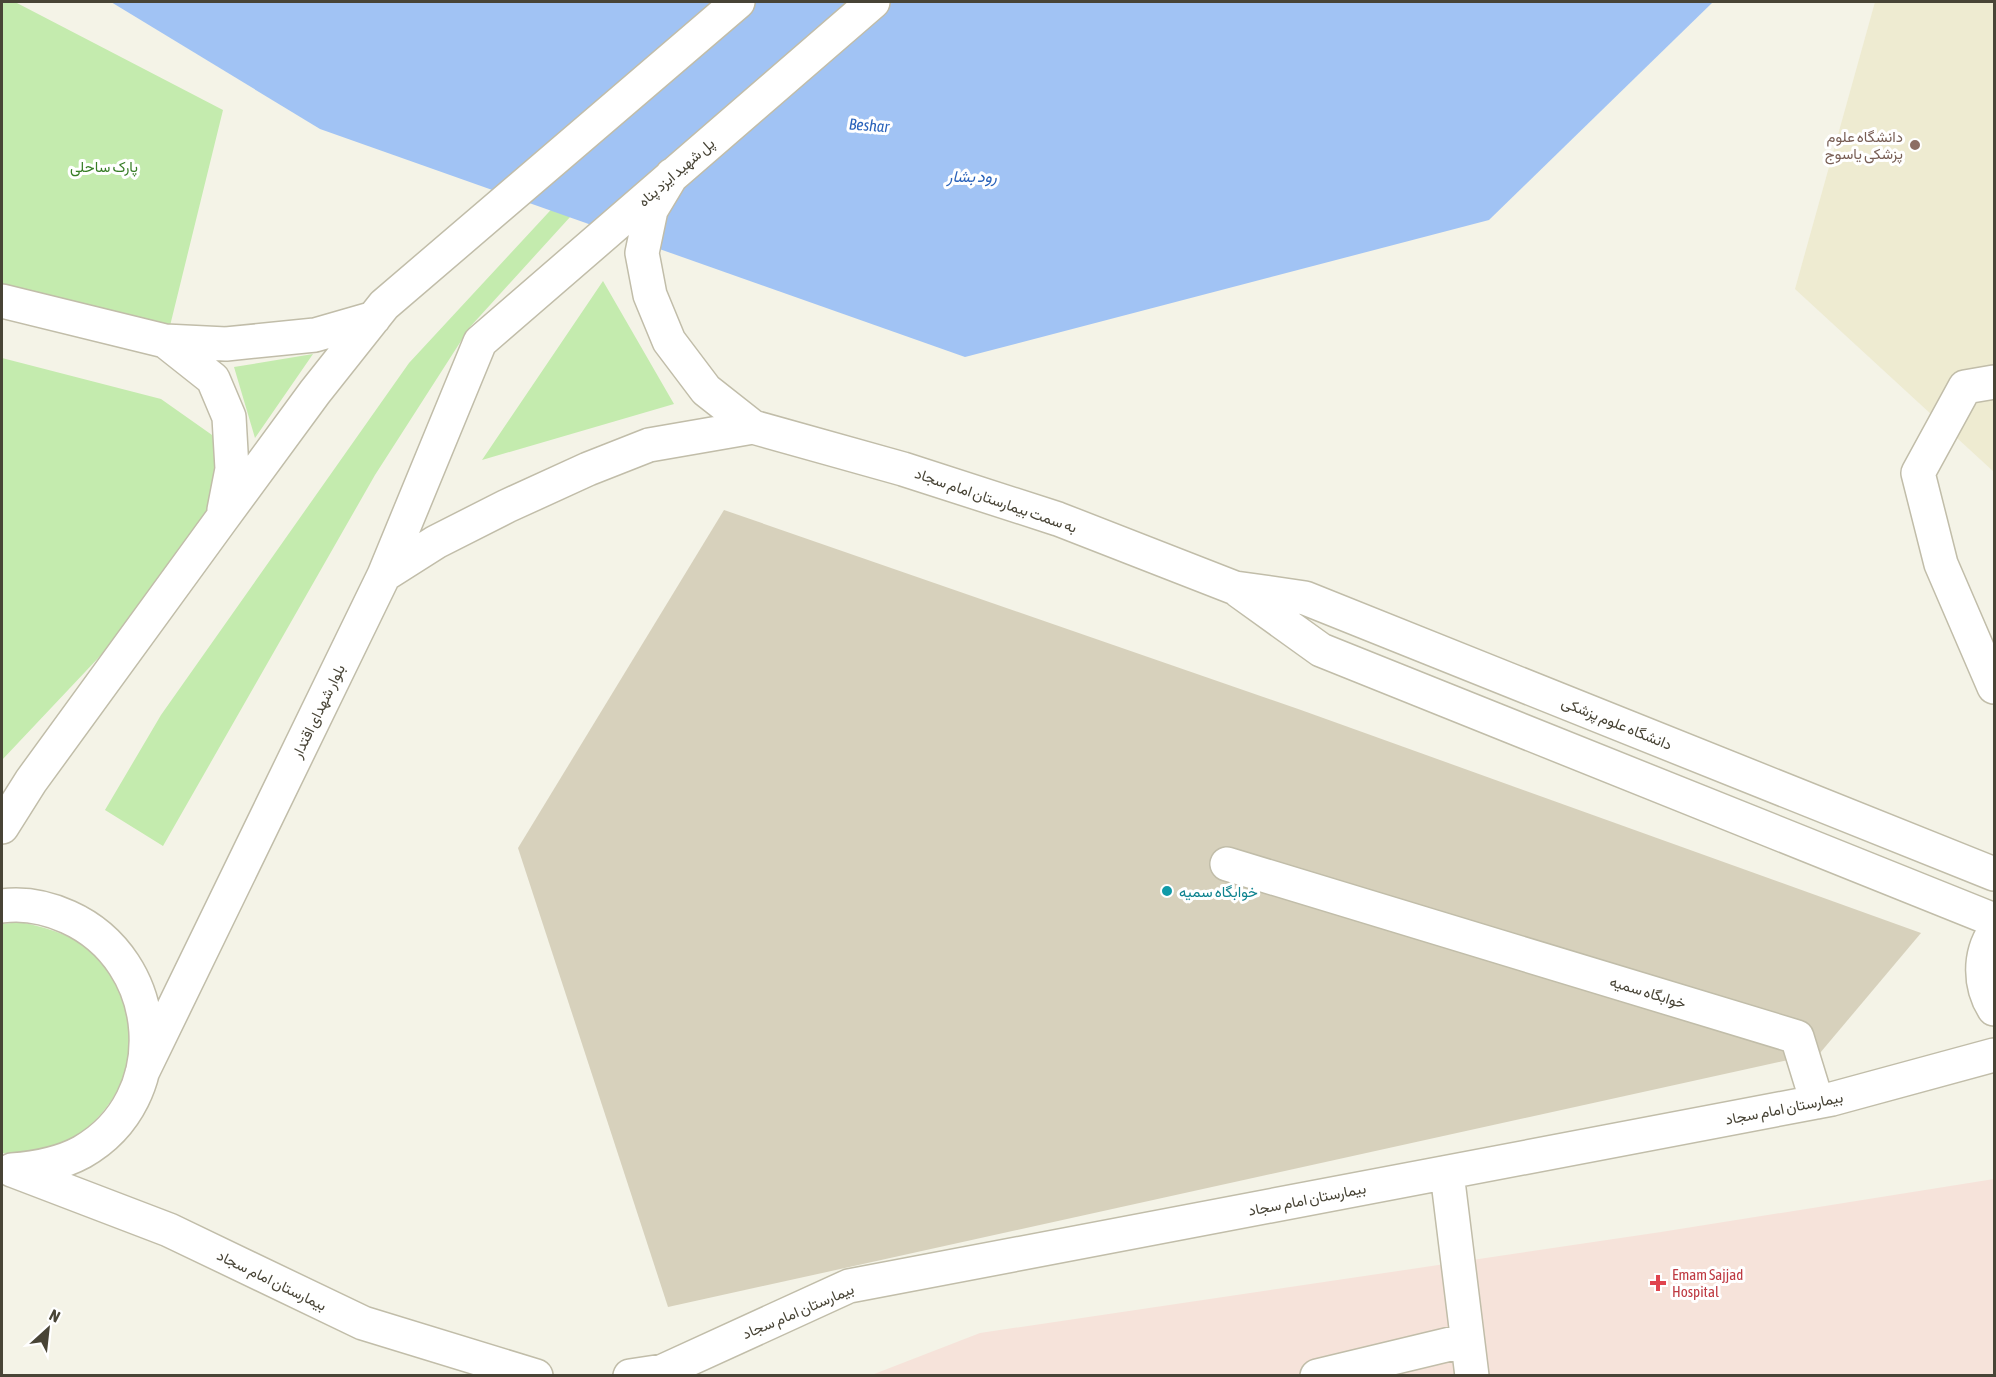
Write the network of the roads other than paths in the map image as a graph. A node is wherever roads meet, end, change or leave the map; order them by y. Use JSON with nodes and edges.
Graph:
{"nodes":[{"id":1,"x":738,"y":2,"type":"edge"},
{"id":2,"x":873,"y":2,"type":"edge"},
{"id":3,"x":672,"y":175,"type":"junction"},
{"id":4,"x":2,"y":301,"type":"edge"},
{"id":5,"x":379,"y":311,"type":"junction"},
{"id":6,"x":165,"y":341,"type":"junction"},
{"id":7,"x":480,"y":342,"type":"joint"},
{"id":8,"x":1995,"y":382,"type":"edge"},
{"id":9,"x":753,"y":427,"type":"junction"},
{"id":10,"x":222,"y":520,"type":"junction"},
{"id":11,"x":384,"y":575,"type":"junction"},
{"id":12,"x":1235,"y":588,"type":"junction"},
{"id":13,"x":1995,"y":687,"type":"edge"},
{"id":14,"x":2,"y":827,"type":"edge"},
{"id":15,"x":1227,"y":864,"type":"dead end"},
{"id":16,"x":1995,"y":874,"type":"edge"},
{"id":17,"x":2,"y":906,"type":"edge"},
{"id":18,"x":1995,"y":920,"type":"edge"},
{"id":19,"x":1995,"y":932,"type":"edge"},
{"id":20,"x":1995,"y":1009,"type":"edge"},
{"id":21,"x":1995,"y":1055,"type":"edge"},
{"id":22,"x":142,"y":1073,"type":"junction"},
{"id":23,"x":1817,"y":1102,"type":"junction"},
{"id":24,"x":7,"y":1170,"type":"edge"},
{"id":25,"x":1447,"y":1173,"type":"junction"},
{"id":26,"x":1467,"y":1340,"type":"junction"},
{"id":27,"x":536,"y":1376,"type":"edge"},
{"id":28,"x":630,"y":1376,"type":"edge"},
{"id":29,"x":1317,"y":1376,"type":"edge"},
{"id":30,"x":1472,"y":1376,"type":"edge"}],
"edges":[{"from":1,"to":5,"type":"street"},
{"from":2,"to":3,"type":"street","name":"پل شهید ایزد پناه"},
{"from":3,"to":7,"type":"street","name":"پل شهید ایزد پناه"},
{"from":3,"to":9,"type":"street"},
{"from":4,"to":6,"type":"street"},
{"from":5,"to":6,"type":"street"},
{"from":5,"to":10,"type":"street"},
{"from":6,"to":10,"type":"street"},
{"from":7,"to":11,"type":"street","name":"بلوار شهدای اقتدار"},
{"from":8,"to":13,"type":"street"},
{"from":9,"to":11,"type":"street"},
{"from":9,"to":12,"type":"street","name":"به سمت بیمارستان امام سجاد"},
{"from":10,"to":14,"type":"street"},
{"from":11,"to":22,"type":"street","name":"بلوار شهدای اقتدار"},
{"from":12,"to":16,"type":"street","name":"دانشگاه علوم پزشکی"},
{"from":12,"to":18,"type":"street"},
{"from":15,"to":23,"type":"street","name":"خوابگاه سمیه"},
{"from":17,"to":22,"type":"street"},
{"from":19,"to":20,"type":"street"},
{"from":21,"to":23,"type":"street","name":"بیمارستان امام سجاد"},
{"from":22,"to":24,"type":"street"},
{"from":23,"to":25,"type":"street","name":"بیمارستان امام سجاد"},
{"from":24,"to":27,"type":"street","name":"بیمارستان امام سجاد"},
{"from":25,"to":26,"type":"street"},
{"from":25,"to":28,"type":"street","name":"بیمارستان امام سجاد"},
{"from":26,"to":29,"type":"street"},
{"from":26,"to":30,"type":"street"}]}
